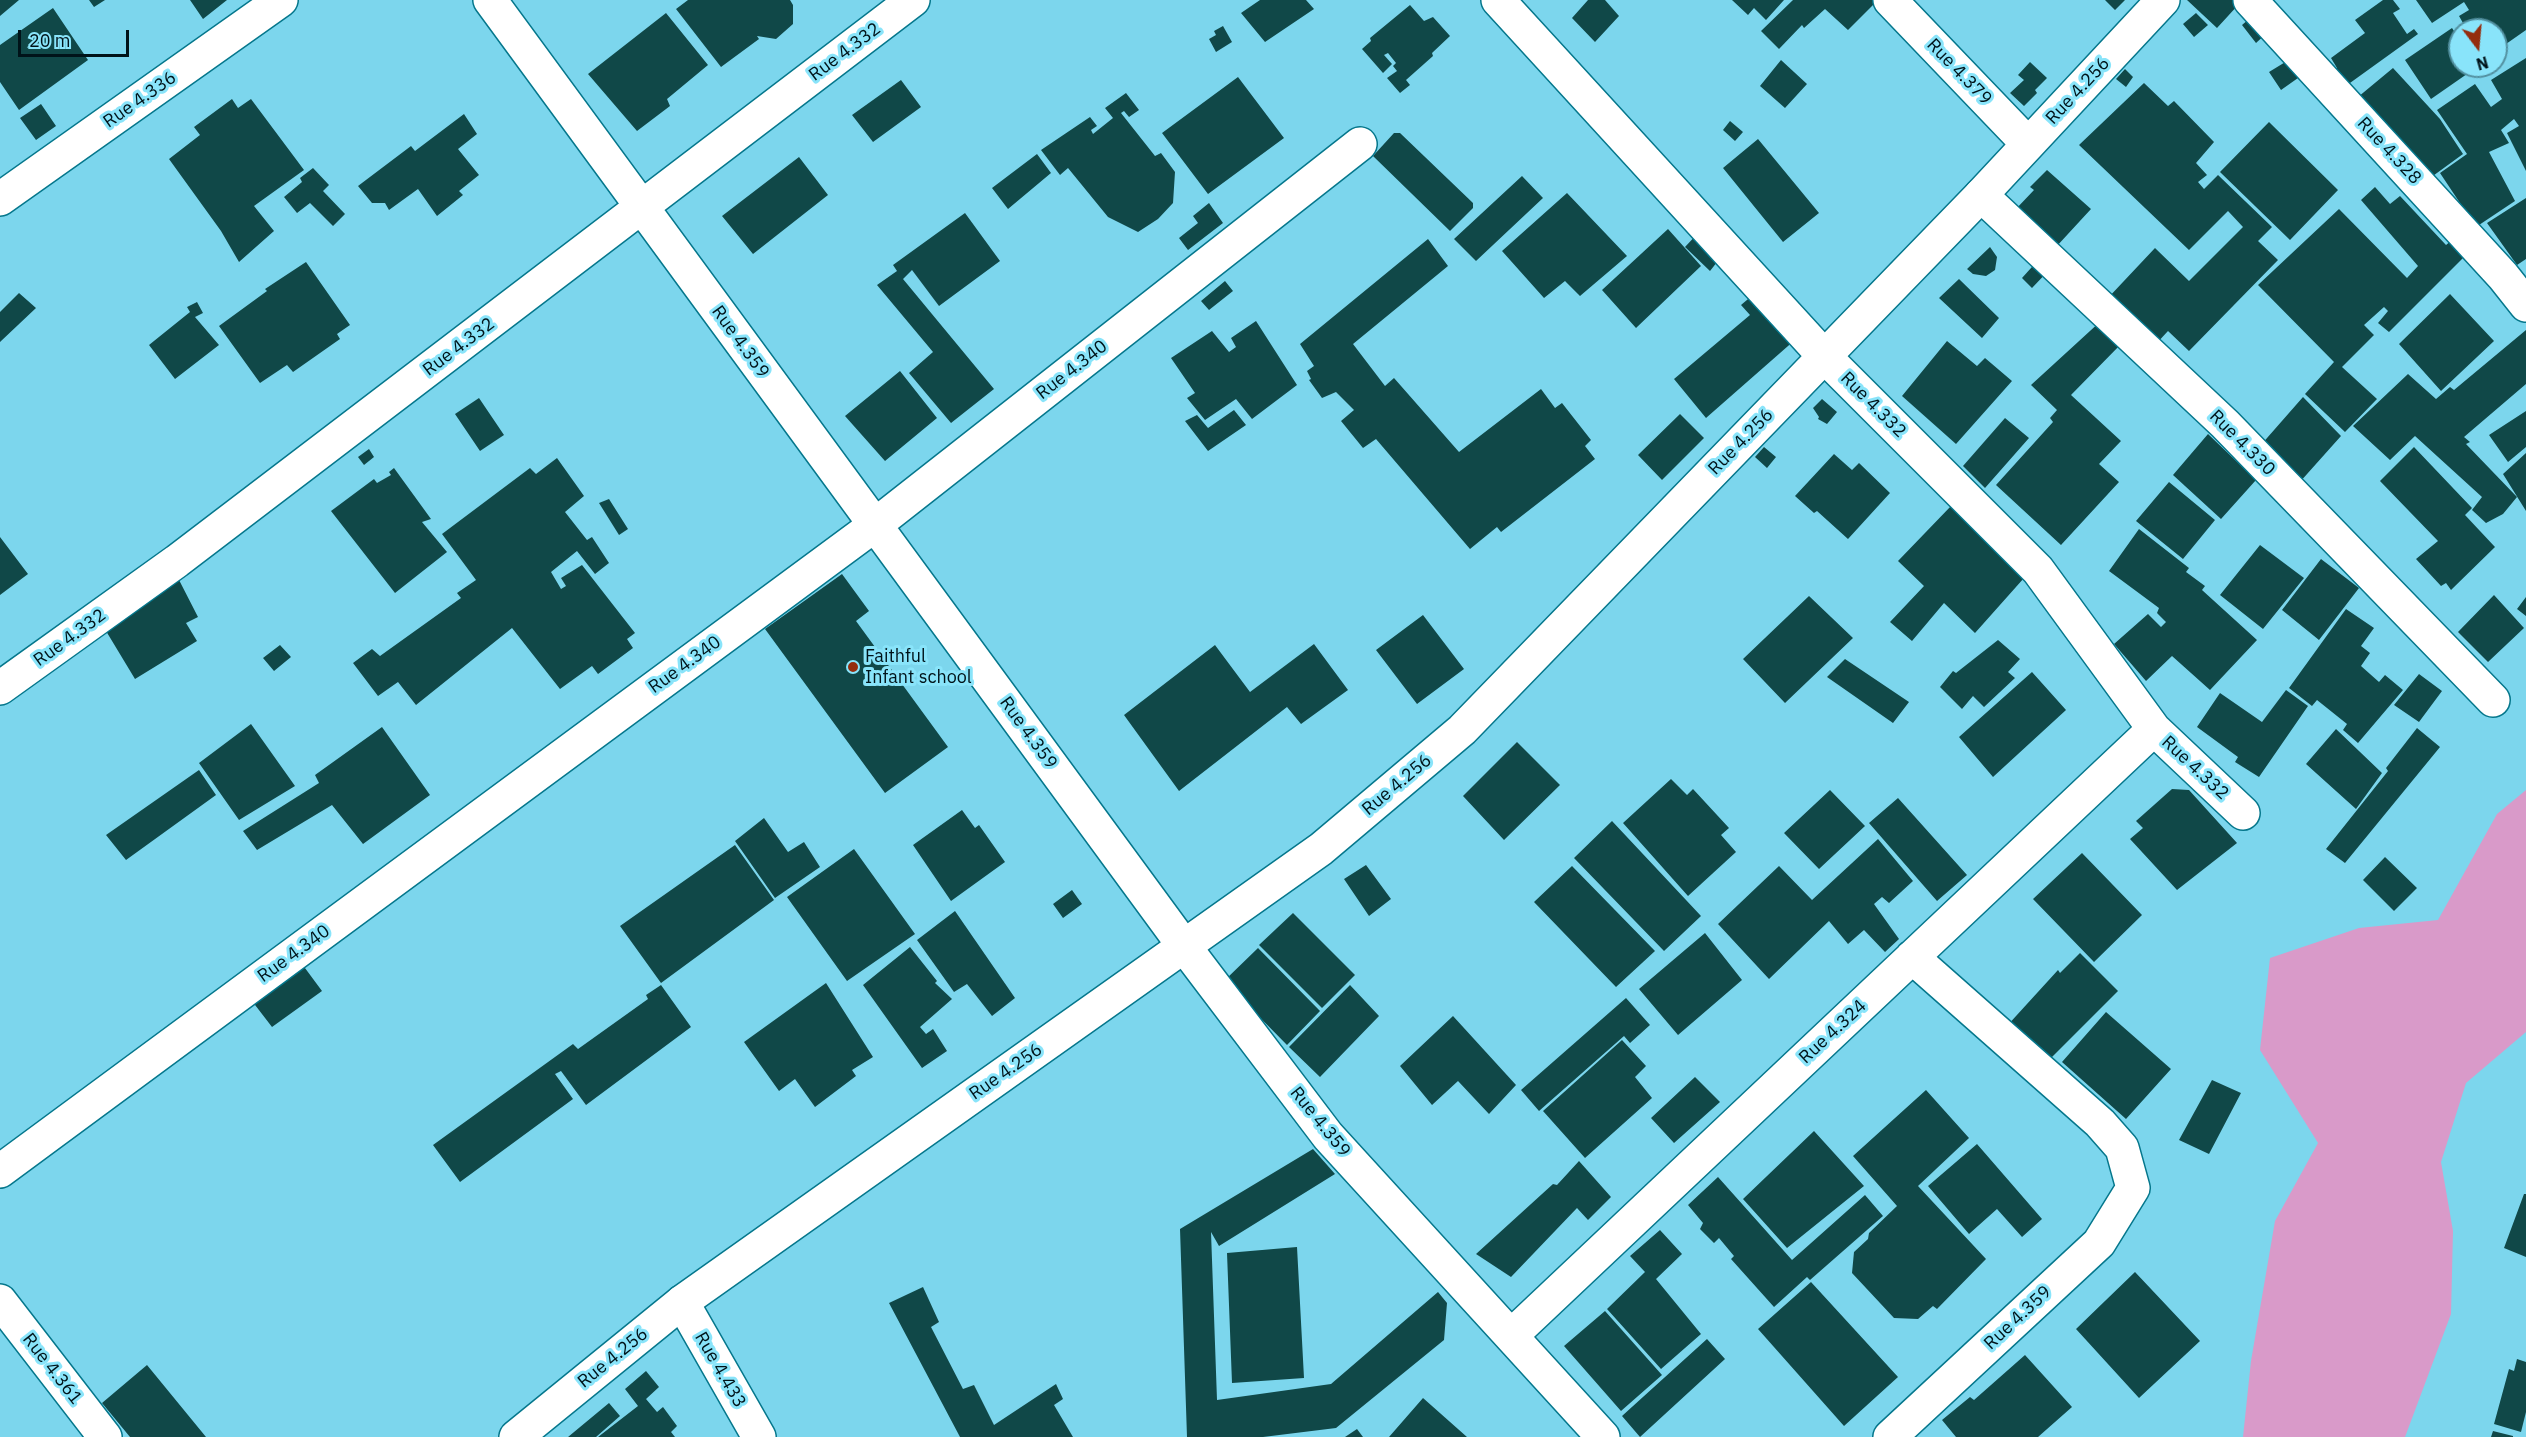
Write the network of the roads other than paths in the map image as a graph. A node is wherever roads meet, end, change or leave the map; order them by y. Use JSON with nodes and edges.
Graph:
{"nodes":[{"id":1,"x":281,"y":0,"type":"edge"},
{"id":2,"x":490,"y":0,"type":"edge"},
{"id":3,"x":913,"y":0,"type":"edge"},
{"id":4,"x":1498,"y":0,"type":"edge"},
{"id":5,"x":1890,"y":0,"type":"edge"},
{"id":6,"x":2163,"y":0,"type":"edge"},
{"id":7,"x":2250,"y":0,"type":"edge"},
{"id":8,"x":1360,"y":144,"type":"dead end"},
{"id":9,"x":2028,"y":144,"type":"junction"},
{"id":10,"x":1981,"y":195,"type":"junction"},
{"id":11,"x":0,"y":199,"type":"edge"},
{"id":12,"x":642,"y":207,"type":"junction"},
{"id":13,"x":2526,"y":305,"type":"edge"},
{"id":14,"x":1824,"y":356,"type":"junction"},
{"id":15,"x":874,"y":525,"type":"junction"},
{"id":16,"x":0,"y":688,"type":"edge"},
{"id":17,"x":2493,"y":700,"type":"dead end"},
{"id":18,"x":2154,"y":729,"type":"junction"},
{"id":19,"x":2242,"y":813,"type":"dead end"},
{"id":20,"x":1184,"y":946,"type":"junction"},
{"id":21,"x":1912,"y":957,"type":"junction"},
{"id":22,"x":0,"y":1171,"type":"edge"},
{"id":23,"x":0,"y":1301,"type":"edge"},
{"id":24,"x":682,"y":1302,"type":"junction"},
{"id":25,"x":1512,"y":1335,"type":"junction"},
{"id":26,"x":105,"y":1437,"type":"edge"},
{"id":27,"x":516,"y":1437,"type":"edge"},
{"id":28,"x":759,"y":1437,"type":"edge"},
{"id":29,"x":1603,"y":1437,"type":"edge"},
{"id":30,"x":1890,"y":1437,"type":"edge"}],
"edges":[{"from":1,"to":11,"type":"street","name":"Rue 4.336"},
{"from":2,"to":12,"type":"street","name":"Rue 4.359"},
{"from":3,"to":12,"type":"street","name":"Rue 4.332"},
{"from":4,"to":14,"type":"street","name":"Rue 4.332"},
{"from":5,"to":9,"type":"street","name":"Rue 4.379"},
{"from":6,"to":9,"type":"street","name":"Rue 4.256"},
{"from":7,"to":13,"type":"street","name":"Rue 4.328"},
{"from":8,"to":15,"type":"street","name":"Rue 4.340"},
{"from":9,"to":10,"type":"street","name":"Rue 4.256"},
{"from":10,"to":14,"type":"street","name":"Rue 4.256"},
{"from":10,"to":17,"type":"street","name":"Rue 4.330"},
{"from":12,"to":15,"type":"street","name":"Rue 4.359"},
{"from":12,"to":16,"type":"street","name":"Rue 4.332"},
{"from":14,"to":18,"type":"street","name":"Rue 4.332"},
{"from":14,"to":20,"type":"street","name":"Rue 4.256"},
{"from":15,"to":20,"type":"street","name":"Rue 4.359"},
{"from":15,"to":22,"type":"street","name":"Rue 4.340"},
{"from":18,"to":19,"type":"street","name":"Rue 4.332"},
{"from":18,"to":21,"type":"street","name":"Rue 4.324"},
{"from":20,"to":24,"type":"street","name":"Rue 4.256"},
{"from":20,"to":25,"type":"street","name":"Rue 4.359"},
{"from":21,"to":25,"type":"street","name":"Rue 4.324"},
{"from":21,"to":30,"type":"street","name":"Rue 4.359"},
{"from":23,"to":26,"type":"street","name":"Rue 4.361"},
{"from":24,"to":27,"type":"street","name":"Rue 4.256"},
{"from":24,"to":28,"type":"street","name":"Rue 4.433"},
{"from":25,"to":29,"type":"street","name":"Rue 4.359"}]}
